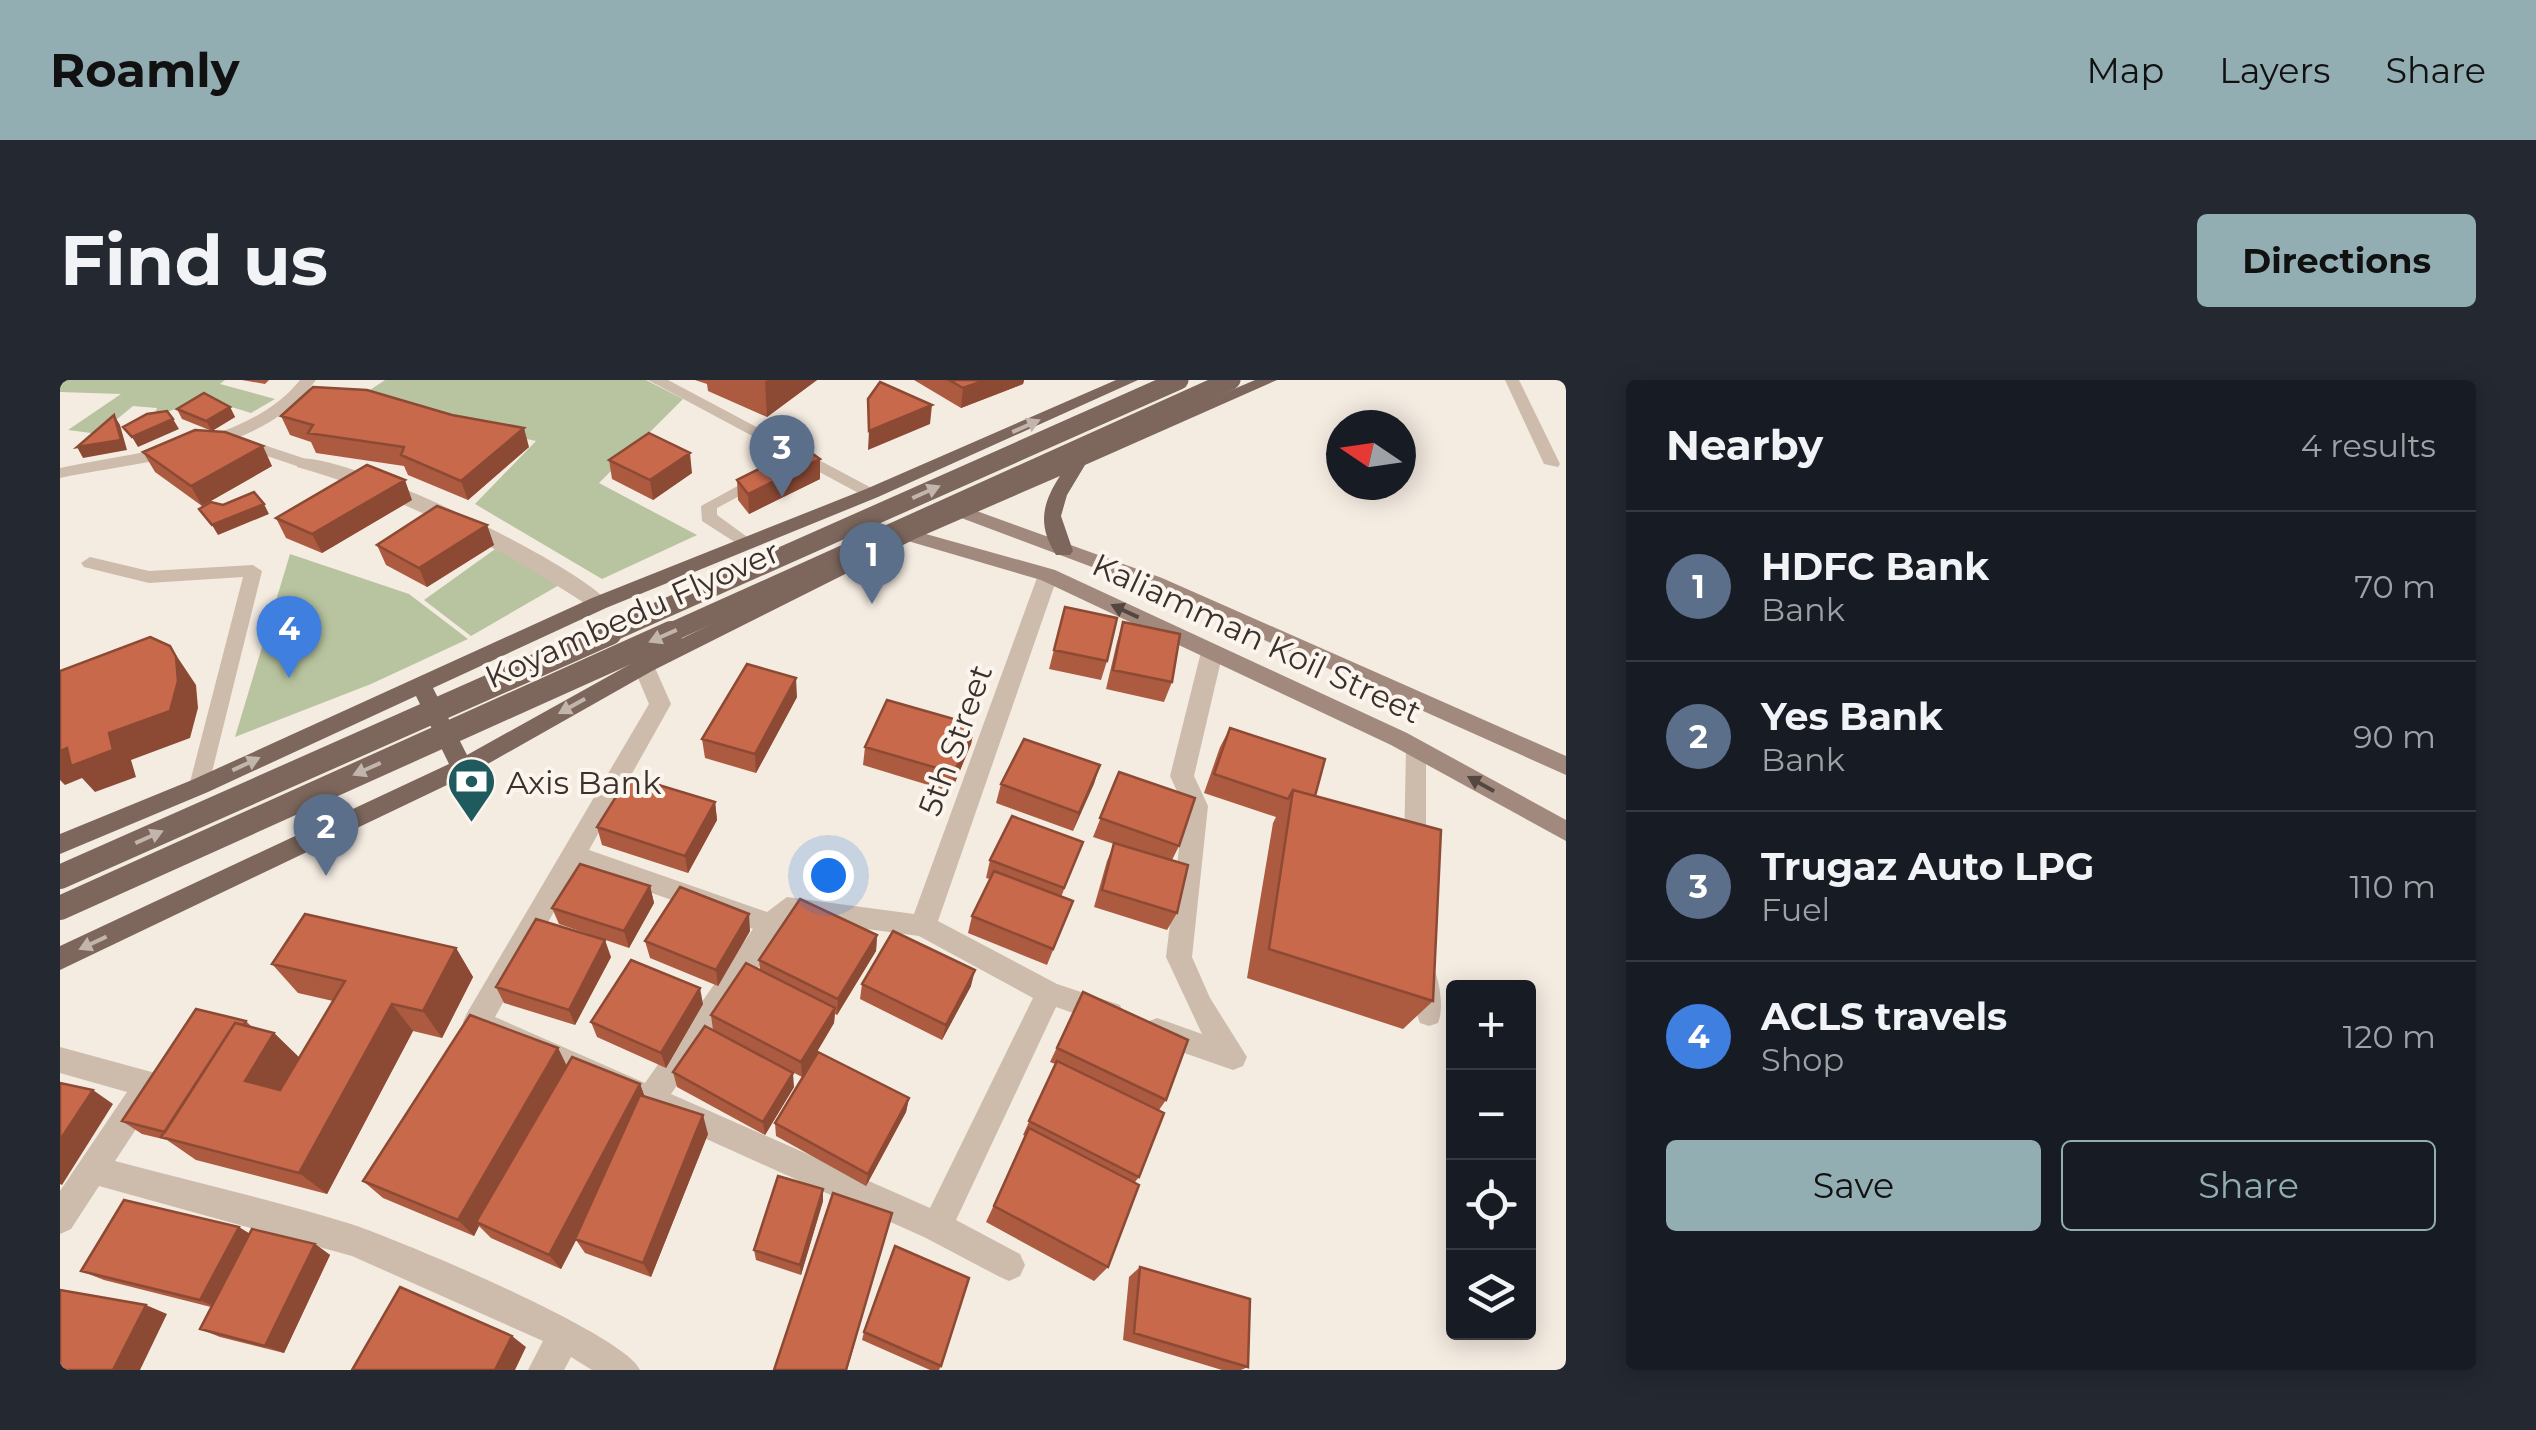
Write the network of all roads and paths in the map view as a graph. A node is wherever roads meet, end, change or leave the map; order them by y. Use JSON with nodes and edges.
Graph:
{"nodes":[{"id":1,"x":308,"y":380,"type":"edge"},
{"id":2,"x":656,"y":380,"type":"edge"},
{"id":3,"x":1130,"y":380,"type":"edge"},
{"id":4,"x":1179,"y":380,"type":"edge"},
{"id":5,"x":1230,"y":380,"type":"edge"},
{"id":6,"x":1269,"y":380,"type":"edge"},
{"id":7,"x":1512,"y":380,"type":"edge"},
{"id":8,"x":230,"y":437,"type":"junction"},
{"id":9,"x":303,"y":463,"type":"joint"},
{"id":10,"x":1078,"y":463,"type":"junction"},
{"id":11,"x":1552,"y":464,"type":"dead end"},
{"id":12,"x":60,"y":472,"type":"edge"},
{"id":13,"x":756,"y":480,"type":"edge"},
{"id":14,"x":872,"y":494,"type":"junction"},
{"id":15,"x":963,"y":512,"type":"junction"},
{"id":16,"x":908,"y":534,"type":"junction"},
{"id":17,"x":744,"y":543,"type":"junction"},
{"id":18,"x":1063,"y":551,"type":"junction"},
{"id":19,"x":90,"y":562,"type":"dead end"},
{"id":20,"x":1048,"y":575,"type":"junction"},
{"id":21,"x":599,"y":603,"type":"junction"},
{"id":22,"x":1212,"y":652,"type":"junction"},
{"id":23,"x":644,"y":666,"type":"junction"},
{"id":24,"x":420,"y":683,"type":"junction"},
{"id":25,"x":1416,"y":748,"type":"junction"},
{"id":26,"x":1566,"y":766,"type":"edge"},
{"id":27,"x":462,"y":768,"type":"junction"},
{"id":28,"x":200,"y":786,"type":"junction"},
{"id":29,"x":1566,"y":830,"type":"edge"},
{"id":30,"x":60,"y":844,"type":"edge"},
{"id":31,"x":572,"y":854,"type":"junction"},
{"id":32,"x":60,"y":877,"type":"edge"},
{"id":33,"x":1418,"y":880,"type":"edge"},
{"id":34,"x":60,"y":908,"type":"edge"},
{"id":35,"x":771,"y":924,"type":"junction"},
{"id":36,"x":922,"y":926,"type":"junction"},
{"id":37,"x":1424,"y":958,"type":"edge"},
{"id":38,"x":60,"y":959,"type":"edge"},
{"id":39,"x":1049,"y":992,"type":"junction"},
{"id":40,"x":1429,"y":1016,"type":"edge"},
{"id":41,"x":60,"y":1060,"type":"edge"},
{"id":42,"x":651,"y":1099,"type":"junction"},
{"id":43,"x":90,"y":1168,"type":"junction"},
{"id":44,"x":60,"y":1218,"type":"edge"},
{"id":45,"x":937,"y":1226,"type":"junction"},
{"id":46,"x":1009,"y":1265,"type":"dead end"},
{"id":47,"x":566,"y":1334,"type":"junction"},
{"id":48,"x":545,"y":1370,"type":"edge"},
{"id":49,"x":624,"y":1370,"type":"edge"}],
"edges":[{"from":1,"to":8,"type":"street"},
{"from":2,"to":14,"type":"street"},
{"from":14,"to":3,"type":"main road","one_way":true},
{"from":32,"to":4,"type":"main road","name":"Koyambedu Flyover","one_way":true,"bridge":true},
{"from":5,"to":34,"type":"main road","name":"Koyambedu Flyover","one_way":true,"bridge":true},
{"from":6,"to":10,"type":"main road"},
{"from":7,"to":11,"type":"lane"},
{"from":8,"to":9,"type":"lane"},
{"from":8,"to":12,"type":"street"},
{"from":9,"to":21,"type":"street"},
{"from":10,"to":15,"type":"main road"},
{"from":10,"to":18,"type":"main road"},
{"from":13,"to":17,"type":"lane"},
{"from":14,"to":17,"type":"main road"},
{"from":15,"to":16,"type":"main road"},
{"from":15,"to":18,"type":"main road","name":"Kaliamman Koil Street"},
{"from":16,"to":20,"type":"main road","name":"Kaliamman Koil Street"},
{"from":16,"to":23,"type":"main road"},
{"from":17,"to":21,"type":"main road"},
{"from":18,"to":26,"type":"main road","name":"Kaliamman Koil Street"},
{"from":19,"to":28,"type":"lane"},
{"from":22,"to":20,"type":"main road","name":"Kaliamman Koil Street","one_way":true},
{"from":20,"to":36,"type":"street","name":"5th Street"},
{"from":21,"to":24,"type":"main road"},
{"from":22,"to":25,"type":"main road","name":"Kaliamman Koil Street"},
{"from":22,"to":39,"type":"street"},
{"from":23,"to":27,"type":"main road","one_way":true},
{"from":23,"to":31,"type":"street"},
{"from":24,"to":27,"type":"main road"},
{"from":28,"to":24,"type":"main road","one_way":true},
{"from":29,"to":25,"type":"main road","name":"Kaliamman Koil Street","one_way":true},
{"from":25,"to":33,"type":"lane"},
{"from":27,"to":38,"type":"main road","one_way":true},
{"from":28,"to":30,"type":"main road"},
{"from":31,"to":35,"type":"street"},
{"from":31,"to":42,"type":"street"},
{"from":35,"to":36,"type":"street"},
{"from":35,"to":42,"type":"street"},
{"from":36,"to":39,"type":"street"},
{"from":37,"to":40,"type":"lane"},
{"from":39,"to":45,"type":"street"},
{"from":41,"to":43,"type":"street"},
{"from":42,"to":45,"type":"street"},
{"from":43,"to":44,"type":"street"},
{"from":43,"to":47,"type":"street"},
{"from":45,"to":46,"type":"street"},
{"from":47,"to":48,"type":"street"},
{"from":47,"to":49,"type":"street"}]}
